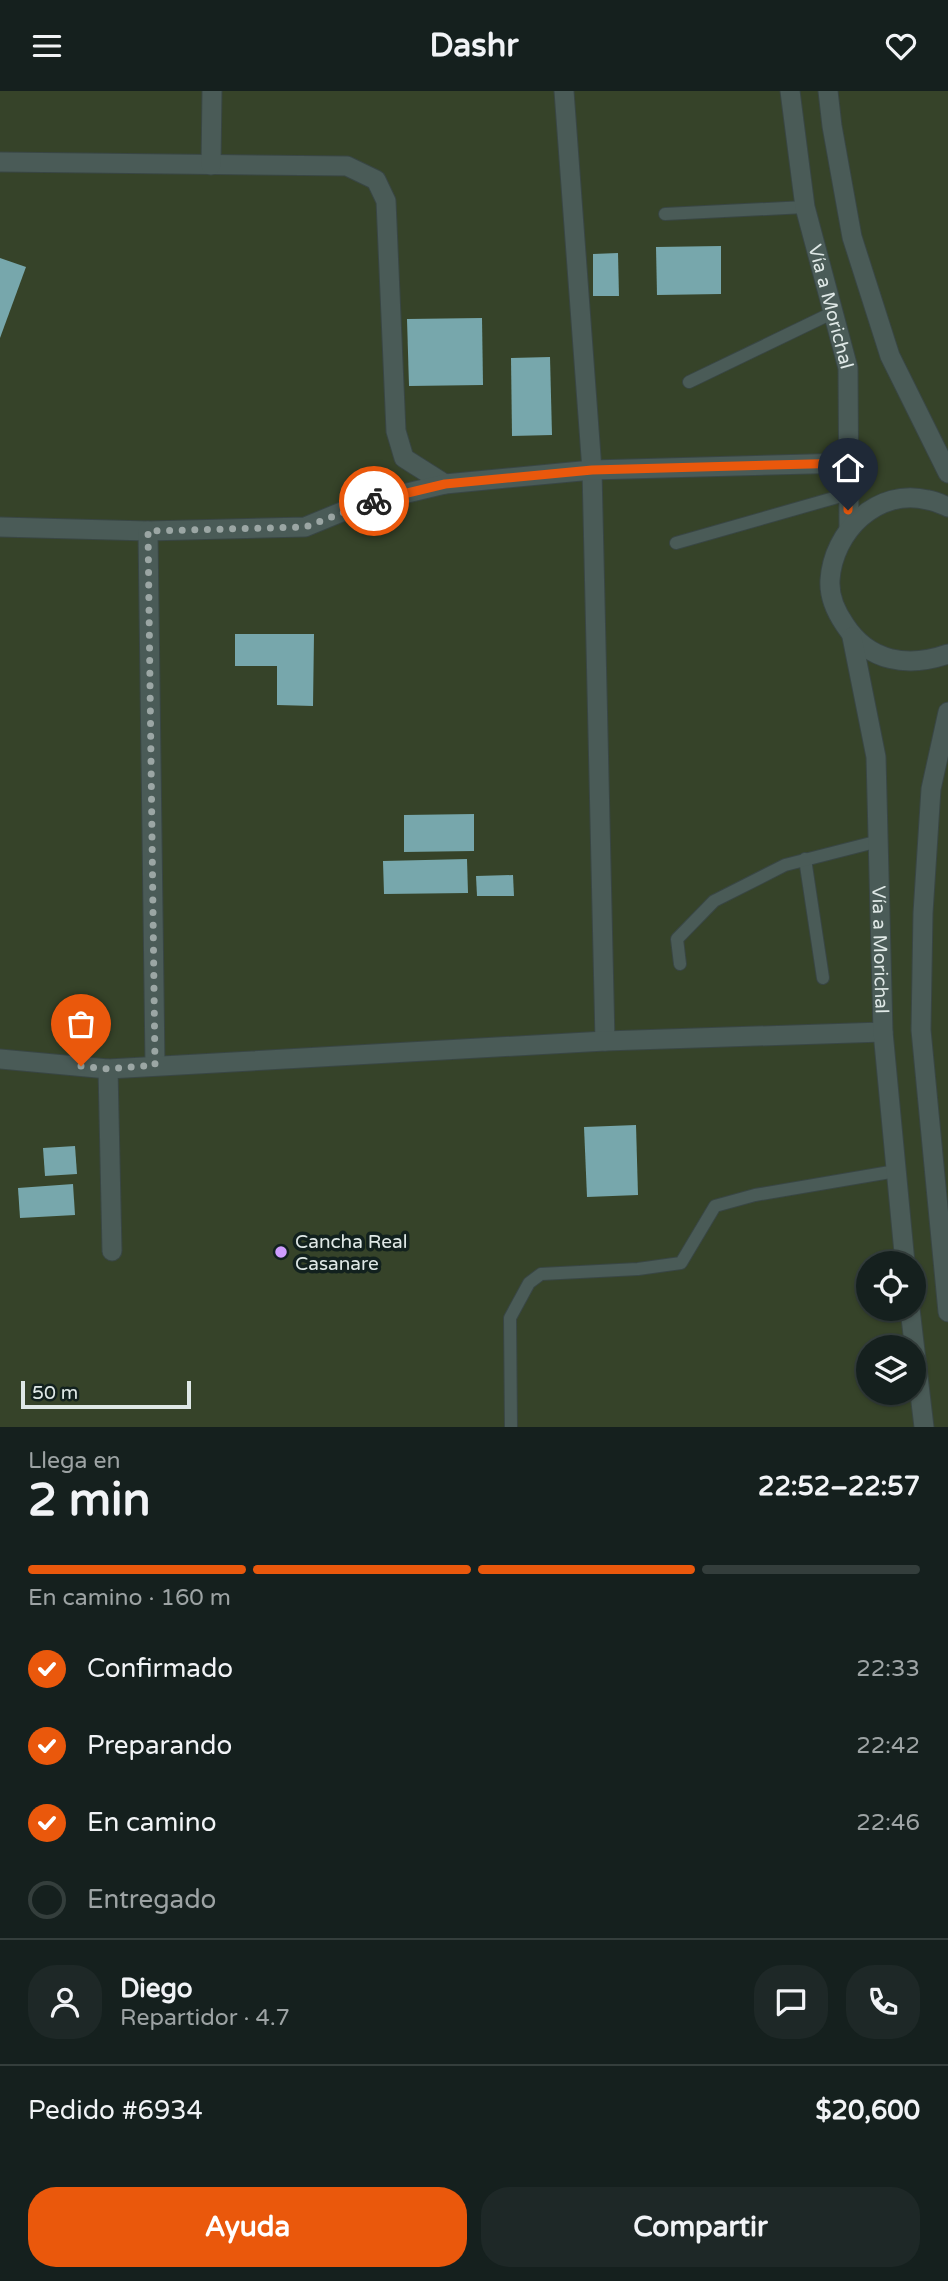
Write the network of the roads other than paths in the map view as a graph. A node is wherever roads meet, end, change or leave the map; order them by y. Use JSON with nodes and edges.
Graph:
{"nodes":[{"id":1,"x":212,"y":91,"type":"edge"},
{"id":2,"x":564,"y":91,"type":"edge"},
{"id":3,"x":790,"y":91,"type":"edge"},
{"id":4,"x":828,"y":91,"type":"edge"},
{"id":5,"x":0,"y":162,"type":"edge"},
{"id":6,"x":211,"y":165,"type":"junction"},
{"id":7,"x":805,"y":207,"type":"junction"},
{"id":8,"x":665,"y":214,"type":"dead end"},
{"id":9,"x":834,"y":312,"type":"junction"},
{"id":10,"x":690,"y":382,"type":"dead end"},
{"id":11,"x":849,"y":463,"type":"junction"},
{"id":12,"x":592,"y":470,"type":"junction"},
{"id":13,"x":948,"y":473,"type":"edge"},
{"id":14,"x":445,"y":484,"type":"junction"},
{"id":15,"x":848,"y":494,"type":"junction"},
{"id":16,"x":948,"y":507,"type":"edge"},
{"id":17,"x":0,"y":527,"type":"edge"},
{"id":18,"x":849,"y":527,"type":"junction"},
{"id":19,"x":148,"y":531,"type":"junction"},
{"id":20,"x":676,"y":543,"type":"dead end"},
{"id":21,"x":852,"y":637,"type":"junction"},
{"id":22,"x":948,"y":654,"type":"edge"},
{"id":23,"x":948,"y":712,"type":"edge"},
{"id":24,"x":879,"y":841,"type":"junction"},
{"id":25,"x":805,"y":859,"type":"junction"},
{"id":26,"x":680,"y":964,"type":"dead end"},
{"id":27,"x":824,"y":978,"type":"dead end"},
{"id":28,"x":883,"y":1032,"type":"junction"},
{"id":29,"x":605,"y":1041,"type":"junction"},
{"id":30,"x":0,"y":1059,"type":"edge"},
{"id":31,"x":155,"y":1065,"type":"junction"},
{"id":32,"x":108,"y":1069,"type":"junction"},
{"id":33,"x":896,"y":1171,"type":"junction"},
{"id":34,"x":944,"y":1244,"type":"edge"},
{"id":35,"x":112,"y":1251,"type":"dead end"},
{"id":36,"x":904,"y":1251,"type":"edge"},
{"id":37,"x":948,"y":1312,"type":"edge"},
{"id":38,"x":911,"y":1321,"type":"edge"},
{"id":39,"x":511,"y":1427,"type":"edge"},
{"id":40,"x":924,"y":1427,"type":"edge"}],
"edges":[{"from":1,"to":6,"type":"street"},
{"from":2,"to":12,"type":"street"},
{"from":3,"to":7,"type":"street","name":"Vía a Morichal"},
{"from":4,"to":13,"type":"street","name":"Vía a Morichal"},
{"from":5,"to":6,"type":"street"},
{"from":6,"to":14,"type":"street"},
{"from":7,"to":8,"type":"lane"},
{"from":7,"to":9,"type":"street","name":"Vía a Morichal"},
{"from":9,"to":10,"type":"lane"},
{"from":9,"to":11,"type":"street","name":"Vía a Morichal"},
{"from":11,"to":12,"type":"street"},
{"from":11,"to":15,"type":"street","name":"Vía a Morichal"},
{"from":12,"to":14,"type":"street"},
{"from":12,"to":29,"type":"street"},
{"from":14,"to":19,"type":"street"},
{"from":15,"to":18,"type":"street","name":"Vía a Morichal"},
{"from":15,"to":20,"type":"lane"},
{"from":16,"to":18,"type":"street"},
{"from":17,"to":19,"type":"street"},
{"from":18,"to":21,"type":"street"},
{"from":19,"to":31,"type":"street"},
{"from":21,"to":22,"type":"street"},
{"from":21,"to":24,"type":"street","name":"Vía a Morichal"},
{"from":23,"to":34,"type":"street","name":"Vía a Morichal"},
{"from":24,"to":25,"type":"lane"},
{"from":24,"to":28,"type":"street","name":"Vía a Morichal"},
{"from":25,"to":26,"type":"lane"},
{"from":25,"to":27,"type":"lane"},
{"from":28,"to":29,"type":"street"},
{"from":28,"to":33,"type":"street","name":"Vía a Morichal"},
{"from":29,"to":31,"type":"street"},
{"from":30,"to":32,"type":"street"},
{"from":31,"to":32,"type":"street"},
{"from":32,"to":35,"type":"street"},
{"from":33,"to":36,"type":"street","name":"Vía a Morichal"},
{"from":33,"to":39,"type":"lane"},
{"from":34,"to":37,"type":"street","name":"Vía a Morichal"},
{"from":38,"to":40,"type":"street"}]}
